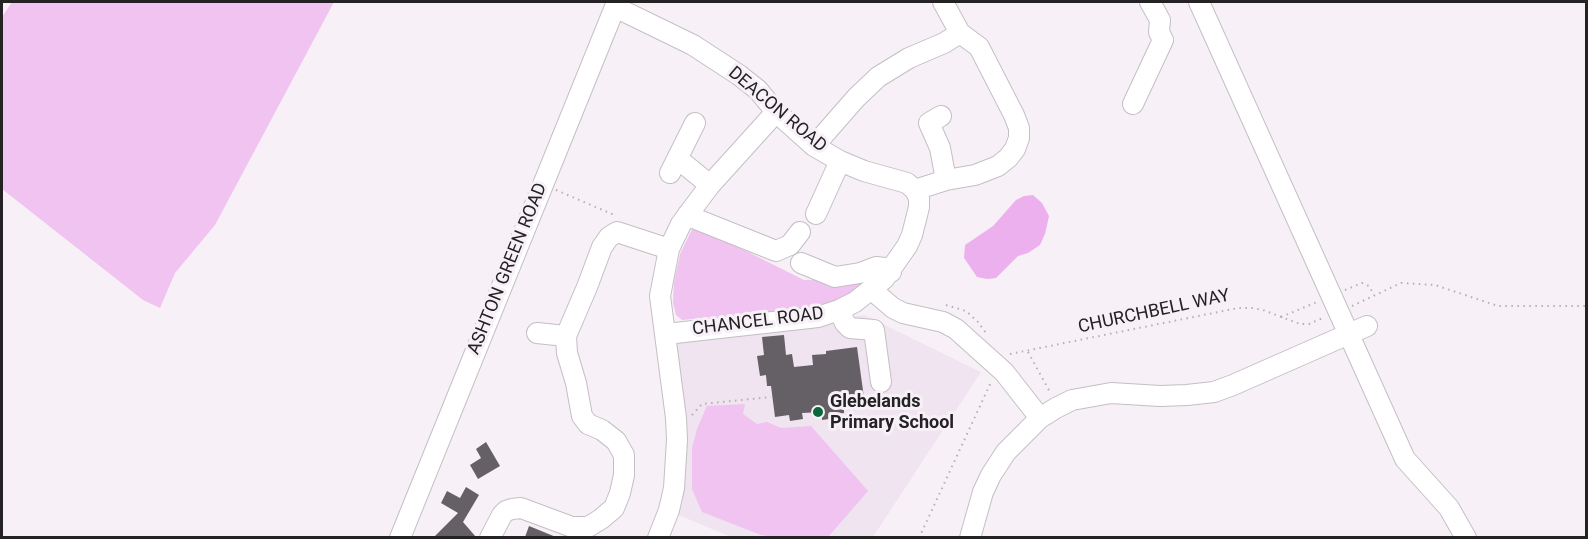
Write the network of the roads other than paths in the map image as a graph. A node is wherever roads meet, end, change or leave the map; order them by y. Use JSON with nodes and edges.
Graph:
{"nodes":[{"id":1,"x":943,"y":2,"type":"edge"},
{"id":2,"x":1150,"y":2,"type":"edge"},
{"id":3,"x":1199,"y":2,"type":"edge"},
{"id":4,"x":616,"y":4,"type":"edge"},
{"id":5,"x":960,"y":33,"type":"junction"},
{"id":6,"x":1133,"y":104,"type":"dead end"},
{"id":7,"x":776,"y":112,"type":"junction"},
{"id":8,"x":941,"y":116,"type":"dead end"},
{"id":9,"x":695,"y":123,"type":"dead end"},
{"id":10,"x":814,"y":146,"type":"junction"},
{"id":11,"x":840,"y":161,"type":"junction"},
{"id":12,"x":946,"y":180,"type":"junction"},
{"id":13,"x":710,"y":185,"type":"junction"},
{"id":14,"x":915,"y":190,"type":"junction"},
{"id":15,"x":688,"y":214,"type":"junction"},
{"id":16,"x":816,"y":214,"type":"dead end"},
{"id":17,"x":801,"y":232,"type":"dead end"},
{"id":18,"x":669,"y":249,"type":"junction"},
{"id":19,"x":801,"y":263,"type":"dead end"},
{"id":20,"x":891,"y":272,"type":"junction"},
{"id":21,"x":872,"y":290,"type":"junction"},
{"id":22,"x":839,"y":310,"type":"junction"},
{"id":23,"x":1367,"y":326,"type":"dead end"},
{"id":24,"x":537,"y":333,"type":"dead end"},
{"id":25,"x":666,"y":334,"type":"junction"},
{"id":26,"x":1348,"y":334,"type":"junction"},
{"id":27,"x":566,"y":336,"type":"junction"},
{"id":28,"x":881,"y":382,"type":"dead end"},
{"id":29,"x":1040,"y":418,"type":"junction"},
{"id":30,"x":400,"y":537,"type":"edge"},
{"id":31,"x":490,"y":537,"type":"edge"},
{"id":32,"x":658,"y":537,"type":"edge"},
{"id":33,"x":970,"y":537,"type":"edge"},
{"id":34,"x":1466,"y":537,"type":"edge"}],
"edges":[{"from":1,"to":5,"type":"street"},
{"from":2,"to":6,"type":"street"},
{"from":3,"to":26,"type":"street"},
{"from":4,"to":7,"type":"street","name":"DEACON ROAD"},
{"from":4,"to":30,"type":"street","name":"ASHTON GREEN ROAD"},
{"from":5,"to":10,"type":"street"},
{"from":5,"to":12,"type":"street"},
{"from":7,"to":10,"type":"street","name":"DEACON ROAD"},
{"from":7,"to":13,"type":"street"},
{"from":8,"to":12,"type":"street"},
{"from":9,"to":13,"type":"street"},
{"from":10,"to":11,"type":"street","name":"DEACON ROAD"},
{"from":11,"to":14,"type":"street","name":"DEACON ROAD"},
{"from":11,"to":16,"type":"street"},
{"from":12,"to":14,"type":"street"},
{"from":13,"to":15,"type":"street"},
{"from":14,"to":20,"type":"street","name":"CHANCEL ROAD"},
{"from":15,"to":17,"type":"street"},
{"from":15,"to":18,"type":"street"},
{"from":18,"to":25,"type":"street"},
{"from":18,"to":27,"type":"street"},
{"from":19,"to":20,"type":"street"},
{"from":20,"to":21,"type":"street","name":"CHANCEL ROAD"},
{"from":21,"to":22,"type":"street","name":"CHANCEL ROAD"},
{"from":21,"to":29,"type":"street"},
{"from":22,"to":25,"type":"street","name":"CHANCEL ROAD"},
{"from":22,"to":28,"type":"street"},
{"from":23,"to":26,"type":"street"},
{"from":24,"to":27,"type":"street"},
{"from":25,"to":32,"type":"street"},
{"from":26,"to":29,"type":"street"},
{"from":26,"to":34,"type":"street"},
{"from":27,"to":31,"type":"street"},
{"from":29,"to":33,"type":"street"}]}
